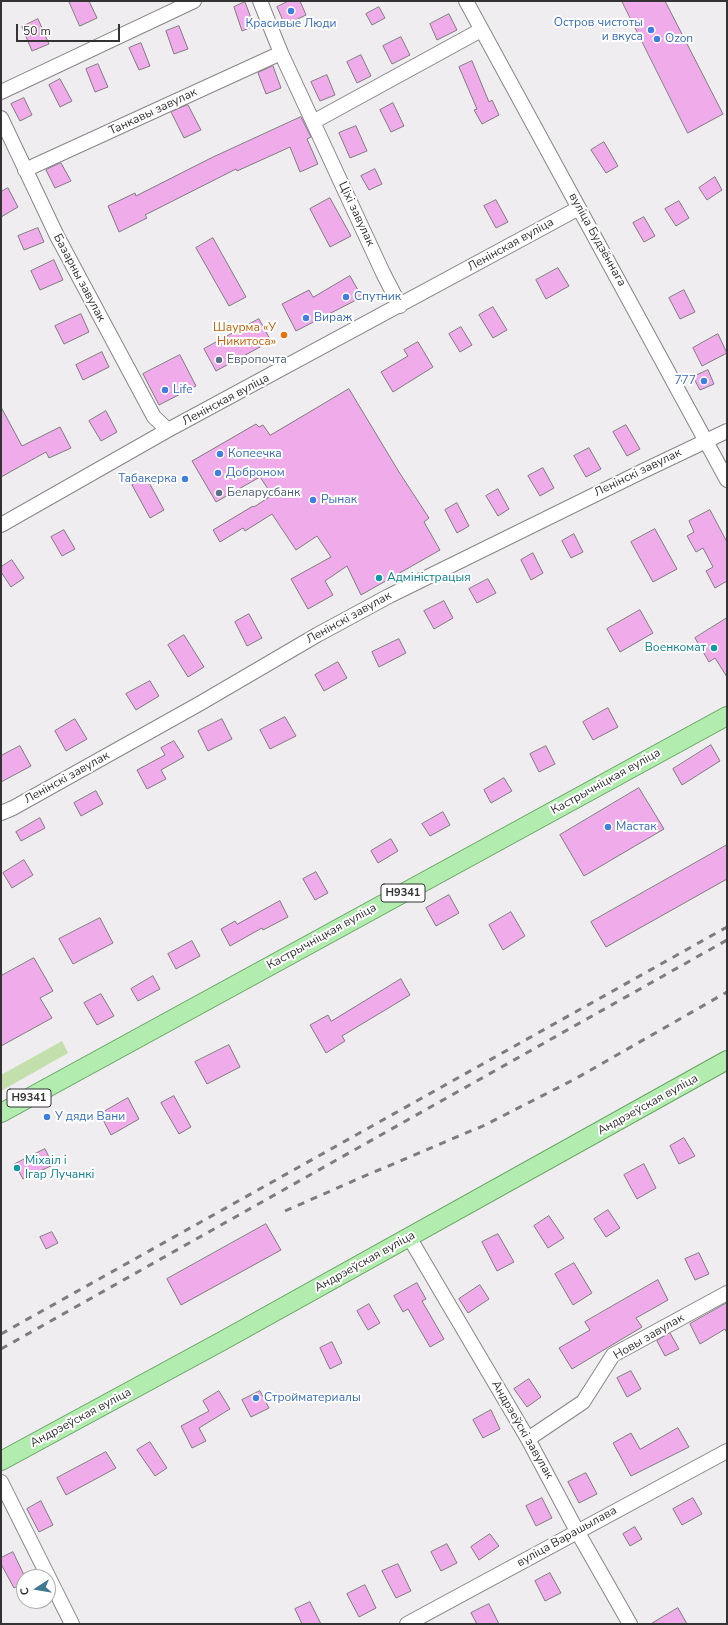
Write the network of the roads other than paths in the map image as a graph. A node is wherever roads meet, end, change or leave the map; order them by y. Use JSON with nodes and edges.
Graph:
{"nodes":[{"id":1,"x":194,"y":1,"type":"edge"},
{"id":2,"x":260,"y":1,"type":"edge"},
{"id":3,"x":466,"y":1,"type":"edge"},
{"id":4,"x":481,"y":30,"type":"junction"},
{"id":5,"x":281,"y":53,"type":"junction"},
{"id":6,"x":1,"y":92,"type":"edge"},
{"id":7,"x":1,"y":118,"type":"edge"},
{"id":8,"x":313,"y":122,"type":"junction"},
{"id":9,"x":25,"y":170,"type":"junction"},
{"id":10,"x":579,"y":208,"type":"junction"},
{"id":11,"x":400,"y":306,"type":"junction"},
{"id":12,"x":168,"y":430,"type":"junction"},
{"id":13,"x":727,"y":431,"type":"edge"},
{"id":14,"x":706,"y":440,"type":"junction"},
{"id":15,"x":727,"y":480,"type":"edge"},
{"id":16,"x":1,"y":525,"type":"edge"},
{"id":17,"x":727,"y":716,"type":"edge"},
{"id":18,"x":1,"y":813,"type":"edge"},
{"id":19,"x":727,"y":1060,"type":"edge"},
{"id":20,"x":1,"y":1113,"type":"edge"},
{"id":21,"x":409,"y":1238,"type":"junction"},
{"id":22,"x":727,"y":1293,"type":"edge"},
{"id":23,"x":528,"y":1439,"type":"junction"},
{"id":24,"x":727,"y":1451,"type":"edge"},
{"id":25,"x":1,"y":1461,"type":"edge"},
{"id":26,"x":1,"y":1482,"type":"edge"},
{"id":27,"x":578,"y":1531,"type":"junction"},
{"id":28,"x":72,"y":1624,"type":"edge"},
{"id":29,"x":407,"y":1624,"type":"edge"},
{"id":30,"x":630,"y":1624,"type":"edge"}],
"edges":[{"from":1,"to":6,"type":"street"},
{"from":2,"to":5,"type":"street","name":"Ціхі завулак"},
{"from":3,"to":4,"type":"street","name":"вуліца Будзённага"},
{"from":4,"to":8,"type":"street"},
{"from":4,"to":10,"type":"street","name":"вуліца Будзённага"},
{"from":5,"to":8,"type":"street","name":"Ціхі завулак"},
{"from":5,"to":9,"type":"street","name":"Танкавы завулак"},
{"from":7,"to":9,"type":"street","name":"Базарны завулак"},
{"from":8,"to":11,"type":"street","name":"Ціхі завулак"},
{"from":9,"to":12,"type":"street","name":"Базарны завулак"},
{"from":10,"to":11,"type":"street","name":"Ленінская вуліца"},
{"from":10,"to":14,"type":"street","name":"вуліца Будзённага"},
{"from":11,"to":12,"type":"street","name":"Ленінская вуліца"},
{"from":12,"to":16,"type":"street","name":"Ленінская вуліца"},
{"from":13,"to":14,"type":"street","name":"Ленінскі завулак"},
{"from":14,"to":15,"type":"street","name":"вуліца Будзённага"},
{"from":14,"to":18,"type":"street","name":"Ленінскі завулак"},
{"from":17,"to":20,"type":"main road","name":"Кастрычніцкая вуліца","number":"Н9341"},
{"from":19,"to":21,"type":"main road","name":"Андрэеўская вуліца"},
{"from":21,"to":23,"type":"street","name":"Андрэеўскі завулак"},
{"from":21,"to":25,"type":"main road","name":"Андрэеўская вуліца"},
{"from":22,"to":23,"type":"street","name":"Новы завулак"},
{"from":23,"to":27,"type":"street","name":"Андрэеўскі завулак"},
{"from":24,"to":27,"type":"street","name":"вуліца Варашылава"},
{"from":26,"to":28,"type":"street"},
{"from":27,"to":29,"type":"street","name":"вуліца Варашылава"},
{"from":27,"to":30,"type":"street","name":"Андрэеўскі завулак"}]}
